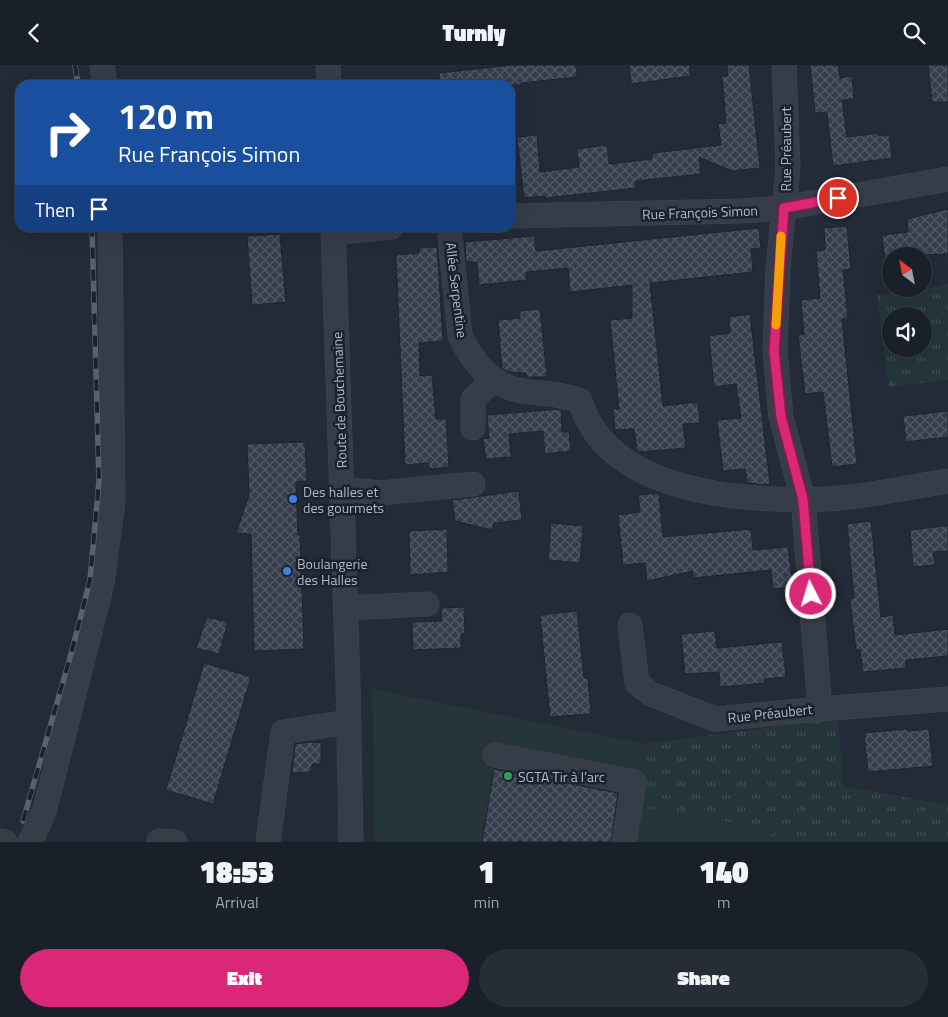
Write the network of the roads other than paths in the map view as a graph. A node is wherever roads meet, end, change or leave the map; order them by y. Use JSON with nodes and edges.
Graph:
{"nodes":[{"id":1,"x":102,"y":65,"type":"edge"},
{"id":2,"x":328,"y":65,"type":"edge"},
{"id":3,"x":784,"y":65,"type":"edge"},
{"id":4,"x":104,"y":80,"type":"edge"},
{"id":5,"x":329,"y":80,"type":"edge"},
{"id":6,"x":948,"y":179,"type":"edge"},
{"id":7,"x":784,"y":208,"type":"junction"},
{"id":8,"x":515,"y":216,"type":"edge"},
{"id":9,"x":110,"y":232,"type":"edge"},
{"id":10,"x":333,"y":232,"type":"edge"},
{"id":11,"x":450,"y":232,"type":"edge"},
{"id":12,"x":494,"y":380,"type":"junction"},
{"id":13,"x":473,"y":428,"type":"dead end"},
{"id":14,"x":948,"y":481,"type":"edge"},
{"id":15,"x":473,"y":484,"type":"dead end"},
{"id":16,"x":342,"y":489,"type":"junction"},
{"id":17,"x":803,"y":499,"type":"junction"},
{"id":18,"x":427,"y":604,"type":"dead end"},
{"id":19,"x":346,"y":608,"type":"junction"},
{"id":20,"x":630,"y":625,"type":"dead end"},
{"id":21,"x":948,"y":699,"type":"edge"},
{"id":22,"x":820,"y":709,"type":"junction"},
{"id":23,"x":348,"y":722,"type":"junction"},
{"id":24,"x":495,"y":755,"type":"dead end"},
{"id":25,"x":33,"y":836,"type":"edge"},
{"id":26,"x":0,"y":841,"type":"edge"},
{"id":27,"x":5,"y":842,"type":"edge"},
{"id":28,"x":13,"y":842,"type":"edge"},
{"id":29,"x":268,"y":842,"type":"edge"},
{"id":30,"x":351,"y":842,"type":"edge"},
{"id":31,"x":624,"y":842,"type":"edge"}],
"edges":[{"from":1,"to":4,"type":"street"},
{"from":2,"to":5,"type":"street"},
{"from":3,"to":7,"type":"street","name":"Rue Préaubert"},
{"from":6,"to":7,"type":"street","name":"Rue François Simon"},
{"from":7,"to":8,"type":"street","name":"Rue François Simon"},
{"from":7,"to":17,"type":"street","name":"Rue Préaubert"},
{"from":9,"to":25,"type":"street"},
{"from":10,"to":16,"type":"street","name":"Route de Bouchemaine"},
{"from":11,"to":12,"type":"street","name":"Allée Serpentine"},
{"from":12,"to":13,"type":"street"},
{"from":12,"to":17,"type":"street","name":"Allée Serpentine"},
{"from":14,"to":17,"type":"street"},
{"from":15,"to":16,"type":"street"},
{"from":16,"to":19,"type":"street","name":"Route de Bouchemaine"},
{"from":17,"to":22,"type":"street","name":"Rue Préaubert"},
{"from":18,"to":19,"type":"street"},
{"from":19,"to":23,"type":"street","name":"Route de Bouchemaine"},
{"from":20,"to":22,"type":"street","name":"Rue Préaubert"},
{"from":21,"to":22,"type":"street","name":"Rue Préaubert"},
{"from":23,"to":29,"type":"street"},
{"from":23,"to":30,"type":"street","name":"Route de Bouchemaine"},
{"from":24,"to":31,"type":"street"},
{"from":25,"to":28,"type":"street"},
{"from":26,"to":27,"type":"street"}]}
